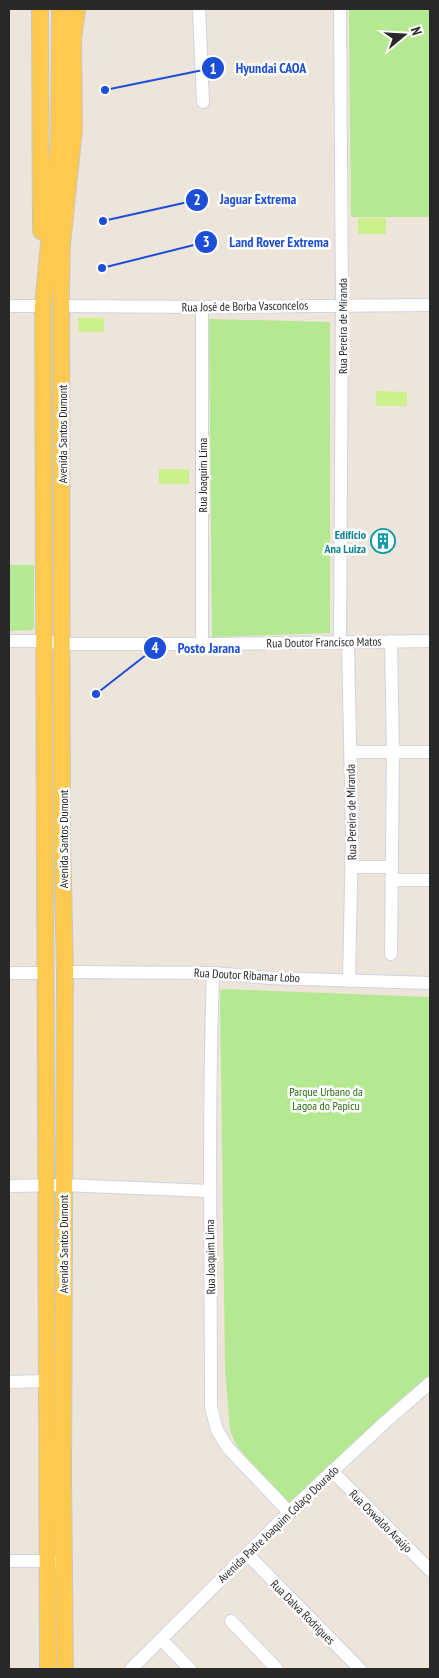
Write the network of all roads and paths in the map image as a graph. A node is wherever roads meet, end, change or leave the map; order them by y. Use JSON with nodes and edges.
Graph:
{"nodes":[{"id":1,"x":40,"y":9,"type":"edge"},
{"id":2,"x":60,"y":9,"type":"edge"},
{"id":3,"x":77,"y":9,"type":"edge"},
{"id":4,"x":199,"y":9,"type":"edge"},
{"id":5,"x":340,"y":9,"type":"edge"},
{"id":6,"x":203,"y":102,"type":"dead end"},
{"id":7,"x":47,"y":255,"type":"junction"},
{"id":8,"x":342,"y":305,"type":"junction"},
{"id":9,"x":430,"y":305,"type":"edge"},
{"id":10,"x":9,"y":306,"type":"edge"},
{"id":11,"x":43,"y":306,"type":"junction"},
{"id":12,"x":60,"y":306,"type":"junction"},
{"id":13,"x":202,"y":307,"type":"junction"},
{"id":14,"x":44,"y":482,"type":"junction"},
{"id":15,"x":62,"y":482,"type":"junction"},
{"id":16,"x":9,"y":641,"type":"edge"},
{"id":17,"x":392,"y":641,"type":"junction"},
{"id":18,"x":430,"y":641,"type":"edge"},
{"id":19,"x":44,"y":642,"type":"junction"},
{"id":20,"x":62,"y":643,"type":"junction"},
{"id":21,"x":202,"y":643,"type":"junction"},
{"id":22,"x":344,"y":643,"type":"junction"},
{"id":23,"x":350,"y":752,"type":"junction"},
{"id":24,"x":393,"y":752,"type":"junction"},
{"id":25,"x":430,"y":752,"type":"edge"},
{"id":26,"x":63,"y":810,"type":"junction"},
{"id":27,"x":44,"y":811,"type":"junction"},
{"id":28,"x":44,"y":837,"type":"junction"},
{"id":29,"x":62,"y":838,"type":"junction"},
{"id":30,"x":352,"y":867,"type":"junction"},
{"id":31,"x":391,"y":867,"type":"junction"},
{"id":32,"x":391,"y":880,"type":"junction"},
{"id":33,"x":430,"y":880,"type":"edge"},
{"id":34,"x":391,"y":954,"type":"dead end"},
{"id":35,"x":9,"y":972,"type":"edge"},
{"id":36,"x":65,"y":972,"type":"junction"},
{"id":37,"x":44,"y":973,"type":"junction"},
{"id":38,"x":213,"y":973,"type":"junction"},
{"id":39,"x":349,"y":981,"type":"junction"},
{"id":40,"x":430,"y":982,"type":"edge"},
{"id":41,"x":46,"y":1185,"type":"junction"},
{"id":42,"x":63,"y":1185,"type":"junction"},
{"id":43,"x":9,"y":1186,"type":"edge"},
{"id":44,"x":209,"y":1192,"type":"junction"},
{"id":45,"x":47,"y":1381,"type":"junction"},
{"id":46,"x":9,"y":1382,"type":"edge"},
{"id":47,"x":430,"y":1383,"type":"edge"},
{"id":48,"x":332,"y":1471,"type":"junction"},
{"id":49,"x":289,"y":1512,"type":"junction"},
{"id":50,"x":246,"y":1554,"type":"junction"},
{"id":51,"x":9,"y":1560,"type":"edge"},
{"id":52,"x":64,"y":1560,"type":"junction"},
{"id":53,"x":48,"y":1561,"type":"junction"},
{"id":54,"x":430,"y":1570,"type":"edge"},
{"id":55,"x":231,"y":1621,"type":"dead end"},
{"id":56,"x":161,"y":1639,"type":"junction"},
{"id":57,"x":48,"y":1669,"type":"edge"},
{"id":58,"x":65,"y":1669,"type":"edge"},
{"id":59,"x":131,"y":1669,"type":"edge"},
{"id":60,"x":190,"y":1669,"type":"edge"},
{"id":61,"x":277,"y":1669,"type":"edge"},
{"id":62,"x":360,"y":1669,"type":"edge"}],
"edges":[{"from":1,"to":7,"type":"main road"},
{"from":2,"to":7,"type":"main road","name":"Avenida Santos Dumont"},
{"from":3,"to":12,"type":"main road","name":"Avenida Santos Dumont"},
{"from":4,"to":6,"type":"street"},
{"from":5,"to":8,"type":"street","name":"Rua Pereira de Miranda"},
{"from":7,"to":11,"type":"main road","name":"Avenida Santos Dumont"},
{"from":8,"to":9,"type":"street","name":"Rua José de Borba Vasconcelos"},
{"from":8,"to":13,"type":"street","name":"Rua José de Borba Vasconcelos"},
{"from":8,"to":22,"type":"street","name":"Rua Pereira de Miranda"},
{"from":10,"to":11,"type":"street"},
{"from":11,"to":14,"type":"main road","name":"Avenida Santos Dumont"},
{"from":12,"to":13,"type":"street","name":"Rua José de Borba Vasconcelos"},
{"from":12,"to":15,"type":"main road","name":"Avenida Santos Dumont"},
{"from":13,"to":21,"type":"street","name":"Rua Joaquim Lima"},
{"from":14,"to":15,"type":"main road"},
{"from":14,"to":19,"type":"main road","name":"Avenida Santos Dumont"},
{"from":15,"to":20,"type":"main road","name":"Avenida Santos Dumont"},
{"from":16,"to":19,"type":"street","name":"Rua Doutor Francisco Matos"},
{"from":17,"to":18,"type":"street","name":"Rua Doutor Francisco Matos"},
{"from":17,"to":22,"type":"street","name":"Rua Doutor Francisco Matos"},
{"from":17,"to":24,"type":"street"},
{"from":19,"to":20,"type":"street","name":"Rua Doutor Francisco Matos"},
{"from":19,"to":27,"type":"main road","name":"Avenida Santos Dumont"},
{"from":20,"to":21,"type":"street","name":"Rua Doutor Francisco Matos"},
{"from":20,"to":26,"type":"main road","name":"Avenida Santos Dumont"},
{"from":21,"to":22,"type":"street","name":"Rua Doutor Francisco Matos"},
{"from":22,"to":23,"type":"street","name":"Rua Pereira de Miranda"},
{"from":23,"to":24,"type":"street"},
{"from":23,"to":30,"type":"street","name":"Rua Pereira de Miranda"},
{"from":24,"to":25,"type":"street"},
{"from":24,"to":31,"type":"street"},
{"from":26,"to":27,"type":"main road"},
{"from":26,"to":29,"type":"main road","name":"Avenida Santos Dumont"},
{"from":27,"to":28,"type":"main road","name":"Avenida Santos Dumont"},
{"from":28,"to":29,"type":"main road"},
{"from":28,"to":37,"type":"main road","name":"Avenida Santos Dumont"},
{"from":29,"to":36,"type":"main road","name":"Avenida Santos Dumont"},
{"from":30,"to":31,"type":"street"},
{"from":30,"to":39,"type":"street","name":"Rua Pereira de Miranda"},
{"from":31,"to":32,"type":"street"},
{"from":32,"to":33,"type":"street"},
{"from":32,"to":34,"type":"street"},
{"from":35,"to":37,"type":"street"},
{"from":36,"to":38,"type":"street","name":"Rua Doutor Ribamar Lobo"},
{"from":36,"to":42,"type":"main road","name":"Avenida Santos Dumont"},
{"from":37,"to":41,"type":"main road","name":"Avenida Santos Dumont"},
{"from":38,"to":39,"type":"street","name":"Rua Doutor Ribamar Lobo"},
{"from":38,"to":44,"type":"street","name":"Rua Joaquim Lima"},
{"from":39,"to":40,"type":"street","name":"Rua Doutor Ribamar Lobo"},
{"from":41,"to":42,"type":"street"},
{"from":41,"to":43,"type":"street"},
{"from":41,"to":45,"type":"main road","name":"Avenida Santos Dumont"},
{"from":42,"to":44,"type":"street"},
{"from":42,"to":52,"type":"main road","name":"Avenida Santos Dumont"},
{"from":44,"to":49,"type":"street","name":"Rua Joaquim Lima"},
{"from":45,"to":46,"type":"street"},
{"from":45,"to":53,"type":"main road","name":"Avenida Santos Dumont"},
{"from":47,"to":48,"type":"street","name":"Avenida Padre Joaquim Colaço Dourado"},
{"from":48,"to":49,"type":"street","name":"Avenida Padre Joaquim Colaço Dourado"},
{"from":48,"to":54,"type":"street","name":"Rua Oswaldo Araújo"},
{"from":49,"to":50,"type":"street","name":"Avenida Padre Joaquim Colaço Dourado"},
{"from":50,"to":56,"type":"street","name":"Avenida Padre Joaquim Colaço Dourado"},
{"from":50,"to":62,"type":"street","name":"Rua Dalva Rodrigues"},
{"from":51,"to":53,"type":"street"},
{"from":52,"to":53,"type":"street"},
{"from":52,"to":58,"type":"main road","name":"Avenida Santos Dumont"},
{"from":53,"to":57,"type":"main road","name":"Avenida Santos Dumont"},
{"from":55,"to":61,"type":"street"},
{"from":56,"to":59,"type":"street","name":"Avenida Padre Joaquim Colaço Dourado"},
{"from":56,"to":60,"type":"street"}]}
